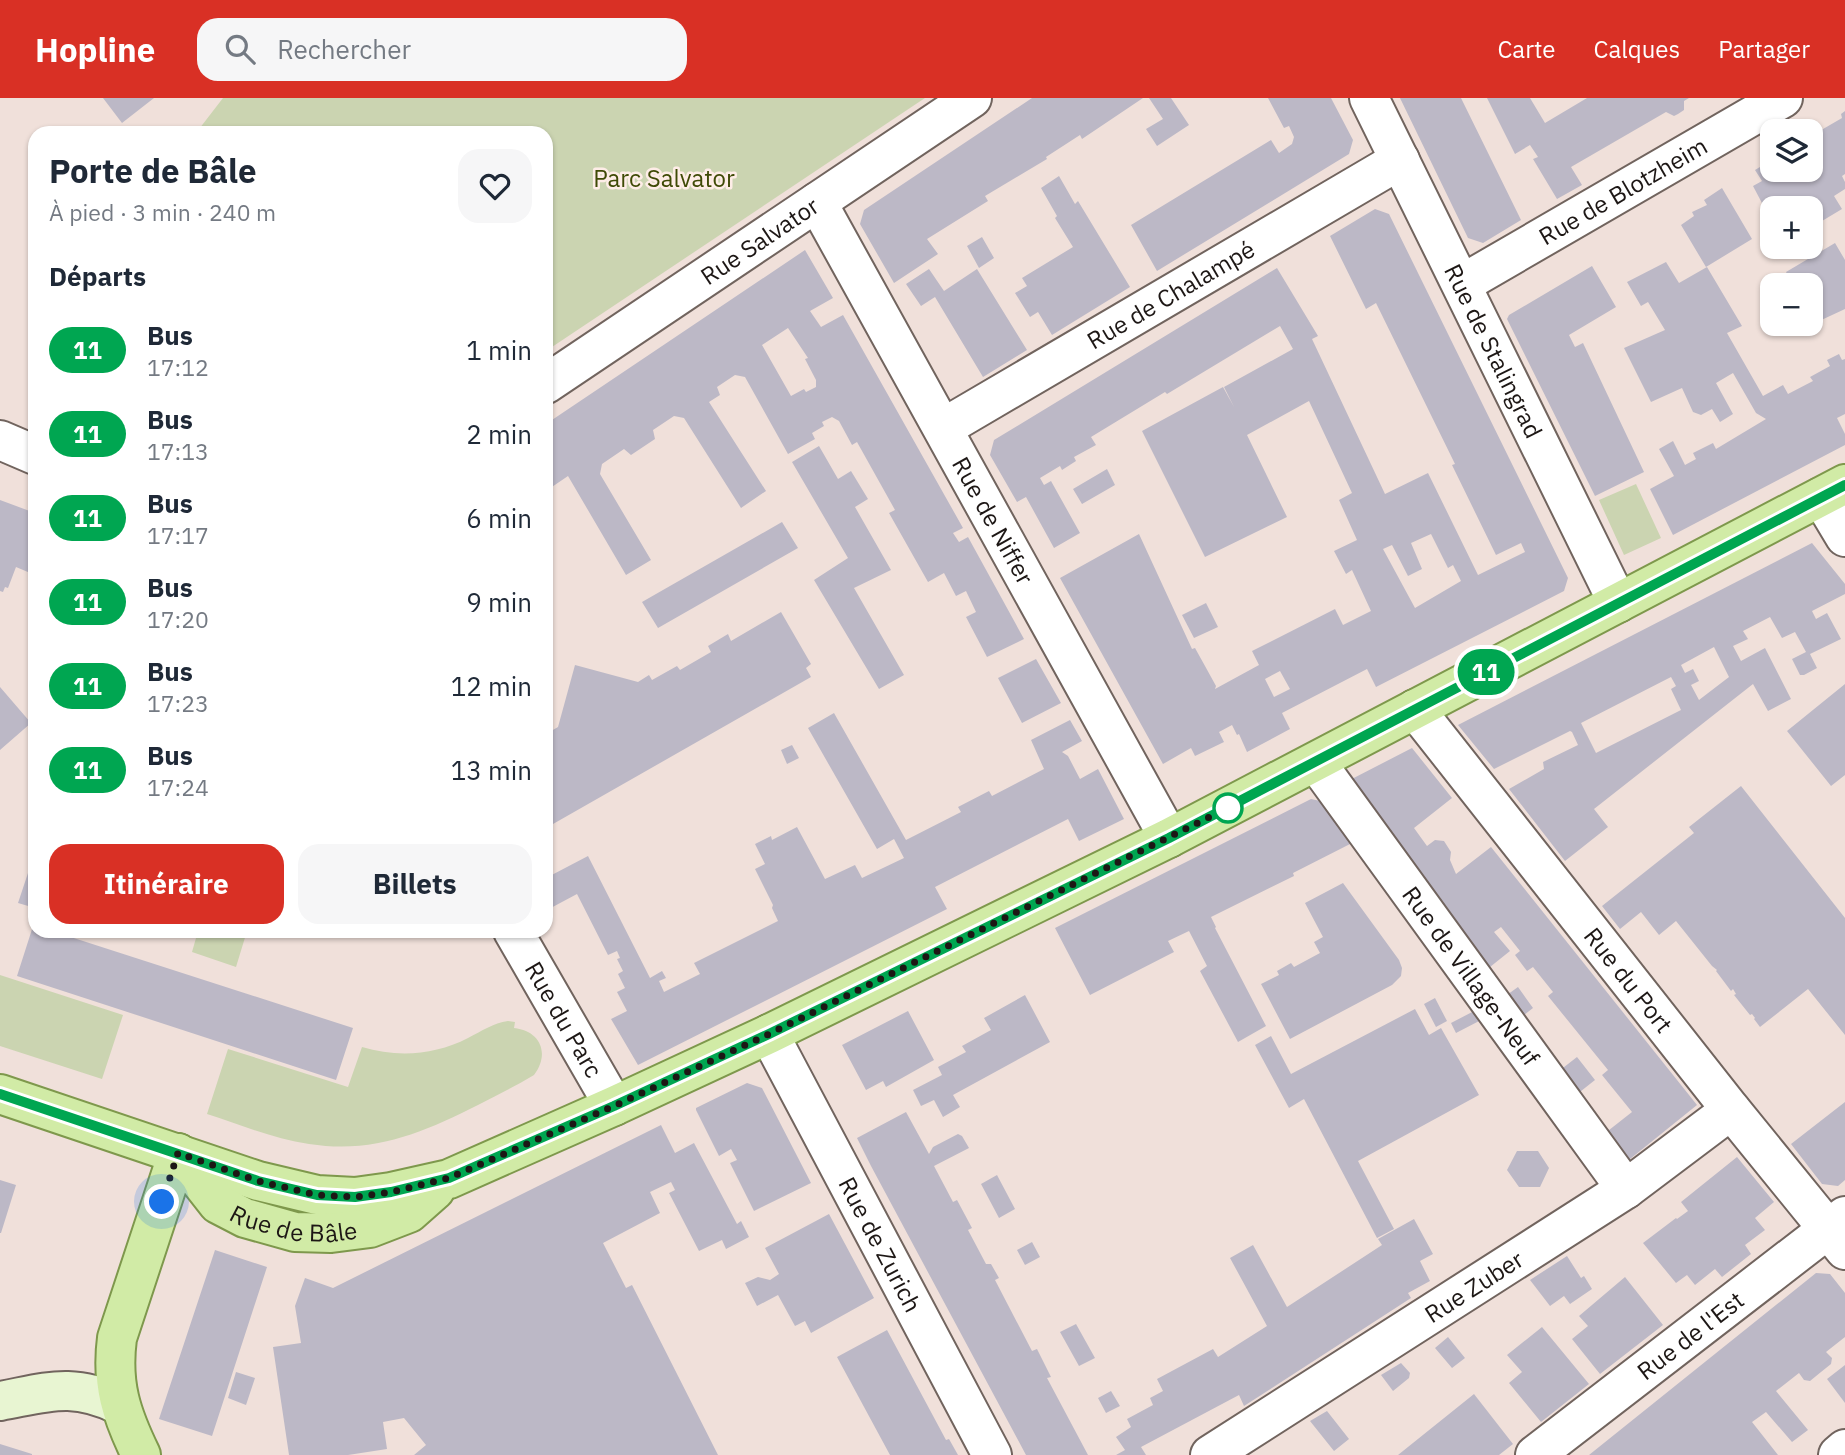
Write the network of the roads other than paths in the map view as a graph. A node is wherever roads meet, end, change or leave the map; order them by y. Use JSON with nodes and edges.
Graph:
{"nodes":[{"id":1,"x":972,"y":98,"type":"edge"},
{"id":2,"x":1369,"y":98,"type":"edge"},
{"id":3,"x":1783,"y":98,"type":"edge"},
{"id":4,"x":1400,"y":160,"type":"junction"},
{"id":5,"x":817,"y":202,"type":"junction"},
{"id":6,"x":1462,"y":284,"type":"junction"},
{"id":7,"x":553,"y":379,"type":"edge"},
{"id":8,"x":943,"y":428,"type":"junction"},
{"id":9,"x":0,"y":440,"type":"edge"},
{"id":10,"x":28,"y":451,"type":"edge"},
{"id":11,"x":1833,"y":491,"type":"edge"},
{"id":12,"x":1845,"y":537,"type":"edge"},
{"id":13,"x":1618,"y":603,"type":"junction"},
{"id":14,"x":1415,"y":709,"type":"junction"},
{"id":15,"x":1316,"y":762,"type":"junction"},
{"id":16,"x":1169,"y":838,"type":"junction"},
{"id":17,"x":517,"y":938,"type":"edge"},
{"id":18,"x":769,"y":1034,"type":"junction"},
{"id":19,"x":0,"y":1094,"type":"edge"},
{"id":20,"x":614,"y":1106,"type":"junction"},
{"id":21,"x":1731,"y":1110,"type":"junction"},
{"id":22,"x":178,"y":1153,"type":"junction"},
{"id":23,"x":1626,"y":1189,"type":"junction"},
{"id":24,"x":1839,"y":1232,"type":"edge"},
{"id":25,"x":0,"y":1401,"type":"edge"},
{"id":26,"x":120,"y":1405,"type":"junction"},
{"id":27,"x":1845,"y":1449,"type":"edge"},
{"id":28,"x":141,"y":1455,"type":"edge"},
{"id":29,"x":992,"y":1455,"type":"edge"},
{"id":30,"x":1210,"y":1455,"type":"edge"},
{"id":31,"x":1535,"y":1455,"type":"edge"},
{"id":32,"x":1838,"y":1455,"type":"edge"}],
"edges":[{"from":1,"to":5,"type":"street","name":"Rue Salvator"},
{"from":2,"to":4,"type":"street","name":"Rue de Stalingrad"},
{"from":3,"to":6,"type":"street","name":"Rue de Blotzheim"},
{"from":4,"to":6,"type":"street","name":"Rue de Stalingrad"},
{"from":4,"to":8,"type":"street","name":"Rue de Chalampé"},
{"from":5,"to":7,"type":"street","name":"Rue Salvator"},
{"from":5,"to":8,"type":"street","name":"Rue de Niffer"},
{"from":6,"to":13,"type":"street","name":"Rue de Stalingrad"},
{"from":8,"to":16,"type":"street","name":"Rue de Niffer"},
{"from":9,"to":10,"type":"street"},
{"from":11,"to":12,"type":"street"},
{"from":11,"to":13,"type":"main road","name":"Rue de Bâle"},
{"from":13,"to":14,"type":"main road","name":"Rue de Bâle"},
{"from":14,"to":15,"type":"main road","name":"Rue de Bâle"},
{"from":14,"to":21,"type":"street","name":"Rue du Port"},
{"from":15,"to":16,"type":"main road","name":"Rue de Bâle"},
{"from":15,"to":23,"type":"street","name":"Rue de Village-Neuf"},
{"from":16,"to":18,"type":"main road","name":"Rue de Bâle"},
{"from":17,"to":20,"type":"street","name":"Rue du Parc"},
{"from":18,"to":20,"type":"main road","name":"Rue de Bâle"},
{"from":18,"to":29,"type":"street","name":"Rue de Zurich"},
{"from":19,"to":22,"type":"main road","name":"Rue de Bâle"},
{"from":20,"to":22,"type":"main road","name":"Rue de Bâle"},
{"from":21,"to":23,"type":"street","name":"Rue Zuber"},
{"from":21,"to":24,"type":"street","name":"Rue du Port"},
{"from":22,"to":26,"type":"main road"},
{"from":23,"to":30,"type":"street","name":"Rue Zuber"},
{"from":24,"to":31,"type":"street","name":"Rue de l'Est"},
{"from":25,"to":26,"type":"street"},
{"from":26,"to":28,"type":"main road"},
{"from":27,"to":32,"type":"street"}]}
